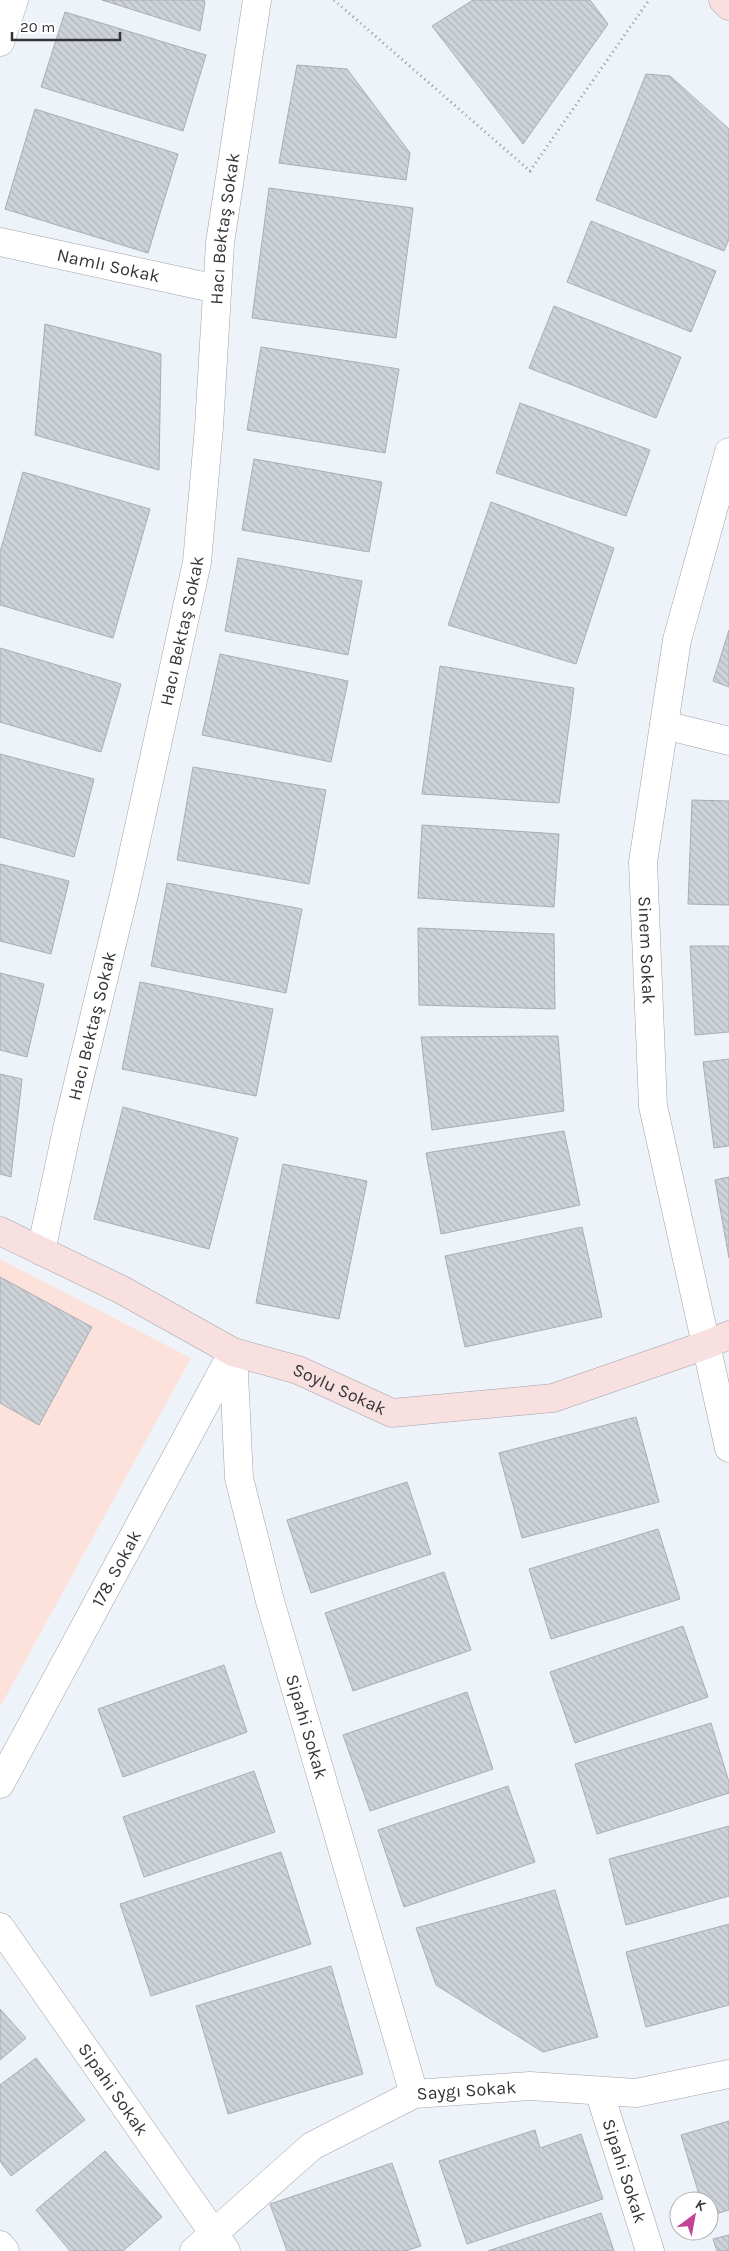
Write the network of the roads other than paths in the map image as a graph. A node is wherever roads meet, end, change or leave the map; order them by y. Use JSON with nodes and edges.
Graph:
{"nodes":[{"id":1,"x":14,"y":0,"type":"edge"},
{"id":2,"x":257,"y":0,"type":"edge"},
{"id":3,"x":723,"y":0,"type":"edge"},
{"id":4,"x":729,"y":6,"type":"edge"},
{"id":5,"x":0,"y":42,"type":"edge"},
{"id":6,"x":0,"y":242,"type":"edge"},
{"id":7,"x":217,"y":289,"type":"junction"},
{"id":8,"x":729,"y":452,"type":"edge"},
{"id":9,"x":664,"y":725,"type":"junction"},
{"id":10,"x":729,"y":741,"type":"edge"},
{"id":11,"x":0,"y":1231,"type":"edge"},
{"id":12,"x":40,"y":1250,"type":"junction"},
{"id":13,"x":718,"y":1340,"type":"edge"},
{"id":14,"x":233,"y":1352,"type":"junction"},
{"id":15,"x":729,"y":1448,"type":"edge"},
{"id":16,"x":0,"y":1784,"type":"edge"},
{"id":17,"x":0,"y":1927,"type":"edge"},
{"id":18,"x":729,"y":2074,"type":"edge"},
{"id":19,"x":599,"y":2091,"type":"junction"},
{"id":20,"x":414,"y":2094,"type":"junction"},
{"id":21,"x":211,"y":2245,"type":"edge"},
{"id":22,"x":650,"y":2251,"type":"edge"}],
"edges":[{"from":1,"to":5,"type":"street"},
{"from":2,"to":7,"type":"street","name":"Hacı Bektaş Sokak"},
{"from":3,"to":4,"type":"street"},
{"from":6,"to":7,"type":"street","name":"Namlı Sokak"},
{"from":7,"to":12,"type":"street","name":"Hacı Bektaş Sokak"},
{"from":8,"to":9,"type":"street","name":"Sinem Sokak"},
{"from":9,"to":10,"type":"street"},
{"from":9,"to":13,"type":"street","name":"Sinem Sokak"},
{"from":11,"to":12,"type":"street","name":"Soylu Sokak"},
{"from":12,"to":14,"type":"street","name":"Soylu Sokak"},
{"from":13,"to":14,"type":"street","name":"Soylu Sokak"},
{"from":13,"to":15,"type":"street","name":"Sinem Sokak"},
{"from":14,"to":16,"type":"street","name":"178. Sokak"},
{"from":14,"to":20,"type":"street","name":"Sipahi Sokak"},
{"from":17,"to":21,"type":"street","name":"Sipahi Sokak"},
{"from":18,"to":19,"type":"street","name":"Saygı Sokak"},
{"from":19,"to":20,"type":"street","name":"Saygı Sokak"},
{"from":19,"to":22,"type":"street","name":"Sipahi Sokak"},
{"from":20,"to":21,"type":"street","name":"Saygı Sokak"}]}
